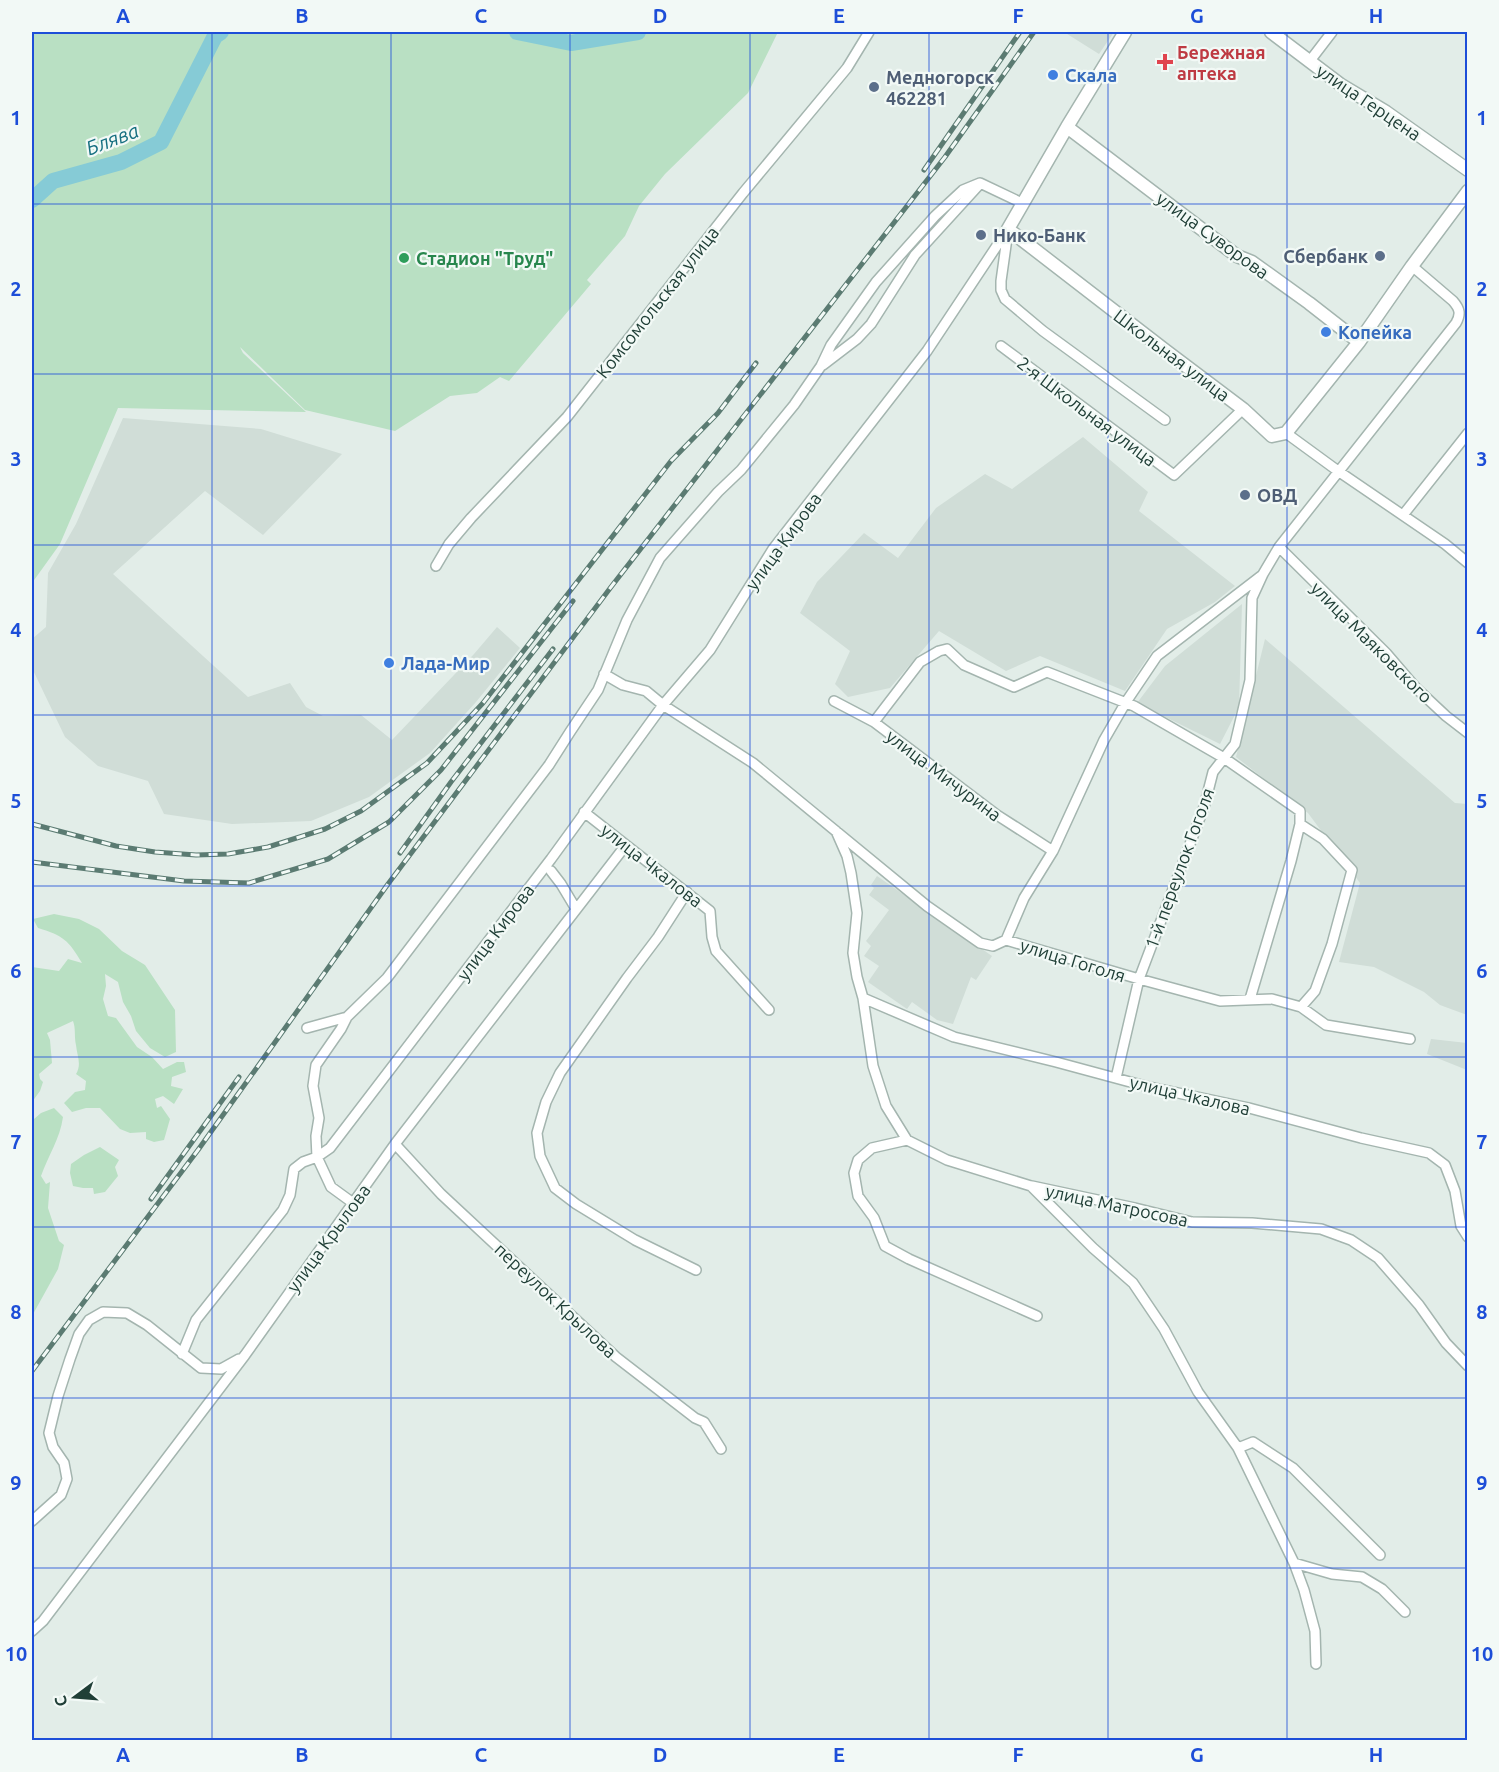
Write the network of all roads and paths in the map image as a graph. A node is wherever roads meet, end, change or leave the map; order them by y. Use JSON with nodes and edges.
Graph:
{"nodes":[{"id":1,"x":869,"y":32,"type":"edge"},
{"id":2,"x":1125,"y":32,"type":"edge"},
{"id":3,"x":1271,"y":32,"type":"edge"},
{"id":4,"x":1332,"y":32,"type":"edge"},
{"id":5,"x":1309,"y":62,"type":"junction"},
{"id":6,"x":1067,"y":127,"type":"junction"},
{"id":7,"x":1467,"y":170,"type":"edge"},
{"id":8,"x":980,"y":183,"type":"junction"},
{"id":9,"x":1467,"y":191,"type":"edge"},
{"id":10,"x":1022,"y":202,"type":"junction"},
{"id":11,"x":1008,"y":229,"type":"junction"},
{"id":12,"x":1412,"y":266,"type":"junction"},
{"id":13,"x":1359,"y":342,"type":"junction"},
{"id":14,"x":1001,"y":346,"type":"dead end"},
{"id":15,"x":821,"y":366,"type":"junction"},
{"id":16,"x":1243,"y":409,"type":"junction"},
{"id":17,"x":1165,"y":420,"type":"dead end"},
{"id":18,"x":1286,"y":433,"type":"junction"},
{"id":19,"x":1467,"y":433,"type":"edge"},
{"id":20,"x":1338,"y":471,"type":"junction"},
{"id":21,"x":1403,"y":515,"type":"junction"},
{"id":22,"x":1279,"y":546,"type":"junction"},
{"id":23,"x":1467,"y":563,"type":"edge"},
{"id":24,"x":436,"y":566,"type":"dead end"},
{"id":25,"x":1263,"y":574,"type":"junction"},
{"id":26,"x":604,"y":674,"type":"junction"},
{"id":27,"x":1128,"y":700,"type":"junction"},
{"id":28,"x":834,"y":701,"type":"dead end"},
{"id":29,"x":663,"y":705,"type":"junction"},
{"id":30,"x":874,"y":722,"type":"junction"},
{"id":31,"x":1467,"y":733,"type":"edge"},
{"id":32,"x":1224,"y":758,"type":"junction"},
{"id":33,"x":584,"y":812,"type":"junction"},
{"id":34,"x":1300,"y":824,"type":"junction"},
{"id":35,"x":836,"y":831,"type":"junction"},
{"id":36,"x":626,"y":845,"type":"junction"},
{"id":37,"x":1053,"y":851,"type":"junction"},
{"id":38,"x":551,"y":871,"type":"dead end"},
{"id":39,"x":687,"y":892,"type":"junction"},
{"id":40,"x":576,"y":909,"type":"junction"},
{"id":41,"x":1006,"y":940,"type":"junction"},
{"id":42,"x":1138,"y":980,"type":"junction"},
{"id":43,"x":863,"y":998,"type":"junction"},
{"id":44,"x":1250,"y":999,"type":"junction"},
{"id":45,"x":1301,"y":1007,"type":"junction"},
{"id":46,"x":769,"y":1010,"type":"dead end"},
{"id":47,"x":347,"y":1017,"type":"junction"},
{"id":48,"x":307,"y":1028,"type":"dead end"},
{"id":49,"x":1410,"y":1039,"type":"dead end"},
{"id":50,"x":1116,"y":1078,"type":"junction"},
{"id":51,"x":907,"y":1140,"type":"junction"},
{"id":52,"x":395,"y":1144,"type":"junction"},
{"id":53,"x":317,"y":1157,"type":"junction"},
{"id":54,"x":1031,"y":1186,"type":"junction"},
{"id":55,"x":353,"y":1203,"type":"junction"},
{"id":56,"x":1467,"y":1237,"type":"edge"},
{"id":57,"x":696,"y":1270,"type":"dead end"},
{"id":58,"x":1037,"y":1316,"type":"dead end"},
{"id":59,"x":182,"y":1354,"type":"junction"},
{"id":60,"x":245,"y":1355,"type":"junction"},
{"id":61,"x":1467,"y":1366,"type":"edge"},
{"id":62,"x":1238,"y":1448,"type":"junction"},
{"id":63,"x":721,"y":1449,"type":"dead end"},
{"id":64,"x":32,"y":1521,"type":"edge"},
{"id":65,"x":1380,"y":1555,"type":"dead end"},
{"id":66,"x":1294,"y":1563,"type":"junction"},
{"id":67,"x":1405,"y":1612,"type":"dead end"},
{"id":68,"x":32,"y":1631,"type":"edge"},
{"id":69,"x":1316,"y":1664,"type":"dead end"}],
"edges":[{"from":1,"to":24,"type":"street","name":"Комсомольская улица"},
{"from":2,"to":6,"type":"street"},
{"from":3,"to":5,"type":"street","name":"улица Герцена"},
{"from":4,"to":5,"type":"street"},
{"from":5,"to":7,"type":"street","name":"улица Герцена"},
{"from":6,"to":10,"type":"street"},
{"from":6,"to":13,"type":"street","name":"улица Суворова"},
{"from":8,"to":10,"type":"street"},
{"from":8,"to":15,"type":"street"},
{"from":8,"to":15,"type":"street"},
{"from":9,"to":12,"type":"street"},
{"from":10,"to":11,"type":"street"},
{"from":11,"to":16,"type":"street","name":"Школьная улица"},
{"from":11,"to":17,"type":"street"},
{"from":11,"to":29,"type":"street","name":"улица Кирова"},
{"from":12,"to":13,"type":"street"},
{"from":12,"to":20,"type":"street"},
{"from":13,"to":18,"type":"street"},
{"from":14,"to":16,"type":"street","name":"2-я Школьная улица"},
{"from":15,"to":26,"type":"street"},
{"from":16,"to":18,"type":"street","name":"Школьная улица"},
{"from":18,"to":20,"type":"street","name":"Школьная улица"},
{"from":19,"to":21,"type":"street"},
{"from":20,"to":21,"type":"street","name":"Школьная улица"},
{"from":20,"to":22,"type":"street"},
{"from":21,"to":23,"type":"street","name":"Школьная улица"},
{"from":22,"to":25,"type":"street"},
{"from":22,"to":31,"type":"street","name":"улица Маяковского"},
{"from":25,"to":27,"type":"street"},
{"from":25,"to":32,"type":"street","name":"1-й переулок Гоголя"},
{"from":26,"to":29,"type":"street","name":"улица Гоголя"},
{"from":26,"to":47,"type":"street"},
{"from":27,"to":30,"type":"street"},
{"from":27,"to":32,"type":"street"},
{"from":27,"to":37,"type":"street"},
{"from":28,"to":30,"type":"street","name":"улица Мичурина"},
{"from":29,"to":33,"type":"street","name":"улица Кирова"},
{"from":29,"to":35,"type":"street","name":"улица Гоголя"},
{"from":30,"to":37,"type":"street","name":"улица Мичурина"},
{"from":32,"to":34,"type":"street"},
{"from":32,"to":42,"type":"street","name":"1-й переулок Гоголя"},
{"from":33,"to":36,"type":"street","name":"улица Чкалова"},
{"from":33,"to":53,"type":"street","name":"улица Кирова"},
{"from":34,"to":44,"type":"street"},
{"from":34,"to":45,"type":"street"},
{"from":35,"to":41,"type":"street","name":"улица Гоголя"},
{"from":35,"to":43,"type":"street"},
{"from":36,"to":39,"type":"street","name":"улица Чкалова"},
{"from":36,"to":40,"type":"street","name":"улица Крылова"},
{"from":37,"to":41,"type":"street"},
{"from":38,"to":40,"type":"street"},
{"from":39,"to":46,"type":"street","name":"улица Чкалова"},
{"from":39,"to":57,"type":"street"},
{"from":40,"to":52,"type":"street","name":"улица Крылова"},
{"from":41,"to":42,"type":"street","name":"улица Гоголя"},
{"from":42,"to":44,"type":"street","name":"улица Гоголя"},
{"from":42,"to":50,"type":"street","name":"1-й переулок Гоголя"},
{"from":43,"to":50,"type":"street","name":"улица Чкалова"},
{"from":43,"to":51,"type":"street"},
{"from":44,"to":45,"type":"street","name":"улица Гоголя"},
{"from":45,"to":49,"type":"street","name":"улица Гоголя"},
{"from":47,"to":48,"type":"street"},
{"from":47,"to":53,"type":"street"},
{"from":50,"to":56,"type":"street","name":"улица Чкалова"},
{"from":51,"to":54,"type":"street","name":"улица Матросова"},
{"from":51,"to":58,"type":"street"},
{"from":52,"to":55,"type":"street","name":"улица Крылова"},
{"from":52,"to":63,"type":"street","name":"переулок Крылова"},
{"from":53,"to":55,"type":"street"},
{"from":53,"to":59,"type":"street","name":"улица Кирова"},
{"from":54,"to":61,"type":"street","name":"улица Матросова"},
{"from":54,"to":62,"type":"street","name":"улица Матросова"},
{"from":55,"to":60,"type":"street","name":"улица Крылова"},
{"from":59,"to":60,"type":"street"},
{"from":59,"to":64,"type":"street"},
{"from":60,"to":68,"type":"street","name":"улица Крылова"},
{"from":62,"to":65,"type":"street"},
{"from":62,"to":66,"type":"street","name":"улица Матросова"},
{"from":66,"to":67,"type":"street"},
{"from":66,"to":69,"type":"street","name":"улица Матросова"}]}
